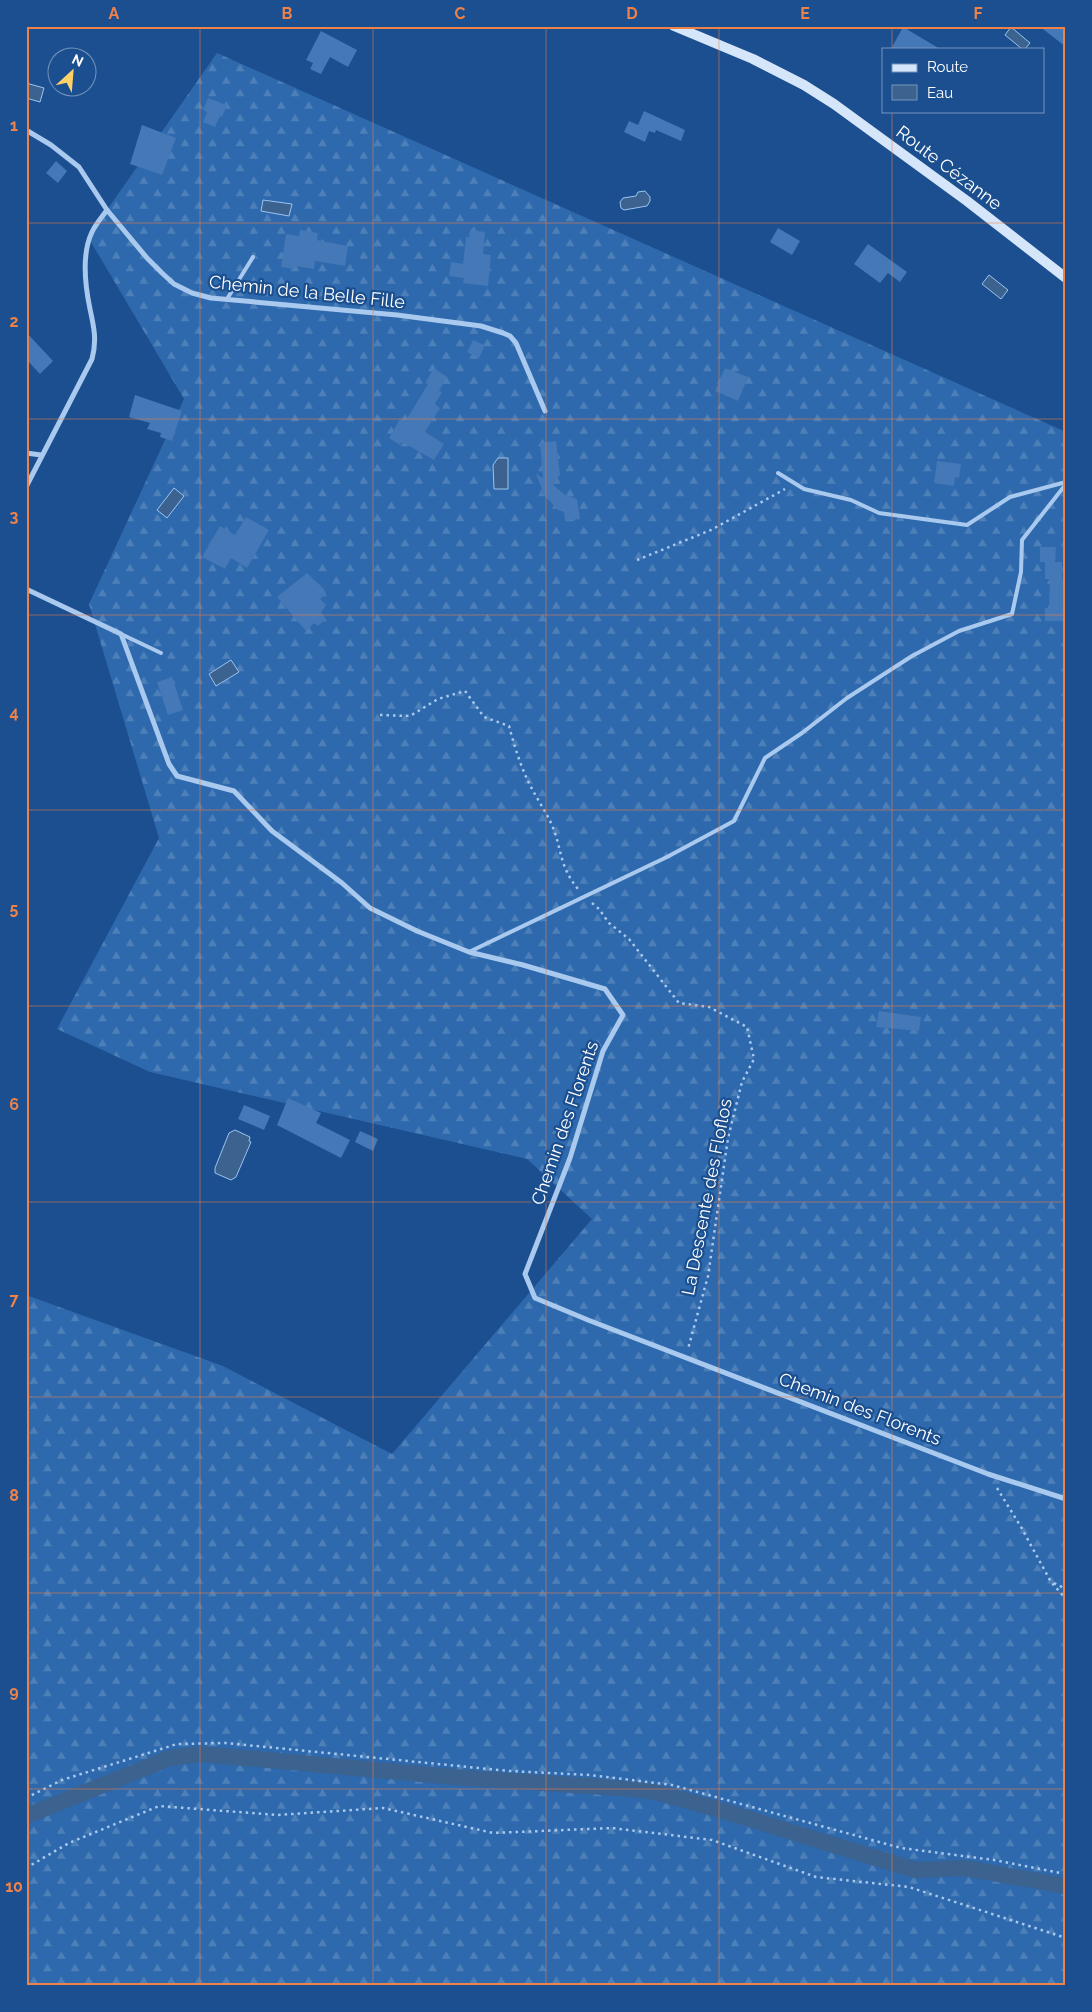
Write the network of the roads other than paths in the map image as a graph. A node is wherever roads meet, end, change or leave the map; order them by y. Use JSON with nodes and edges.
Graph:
{"nodes":[{"id":1,"x":674,"y":26,"type":"edge"},
{"id":2,"x":26,"y":130,"type":"edge"},
{"id":3,"x":107,"y":210,"type":"junction"},
{"id":4,"x":253,"y":257,"type":"dead end"},
{"id":5,"x":1066,"y":278,"type":"edge"},
{"id":6,"x":227,"y":299,"type":"junction"},
{"id":7,"x":545,"y":411,"type":"dead end"},
{"id":8,"x":26,"y":453,"type":"edge"},
{"id":9,"x":41,"y":456,"type":"junction"},
{"id":10,"x":778,"y":473,"type":"dead end"},
{"id":11,"x":1066,"y":483,"type":"edge"},
{"id":12,"x":26,"y":487,"type":"edge"},
{"id":13,"x":26,"y":589,"type":"edge"},
{"id":14,"x":121,"y":634,"type":"junction"},
{"id":15,"x":161,"y":653,"type":"dead end"},
{"id":16,"x":469,"y":952,"type":"junction"},
{"id":17,"x":1066,"y":1499,"type":"edge"}],
"edges":[{"from":1,"to":5,"type":"street","name":"Route Cézanne"},
{"from":2,"to":3,"type":"street","name":"Chemin de la Belle Fille"},
{"from":3,"to":6,"type":"street","name":"Chemin de la Belle Fille"},
{"from":3,"to":9,"type":"street"},
{"from":4,"to":6,"type":"lane"},
{"from":6,"to":7,"type":"street","name":"Chemin de la Belle Fille"},
{"from":8,"to":9,"type":"street"},
{"from":9,"to":12,"type":"street"},
{"from":10,"to":11,"type":"lane"},
{"from":11,"to":16,"type":"lane"},
{"from":13,"to":14,"type":"street"},
{"from":14,"to":15,"type":"lane"},
{"from":14,"to":16,"type":"street","name":"Chemin des Florents"},
{"from":16,"to":17,"type":"street","name":"Chemin des Florents"}]}
